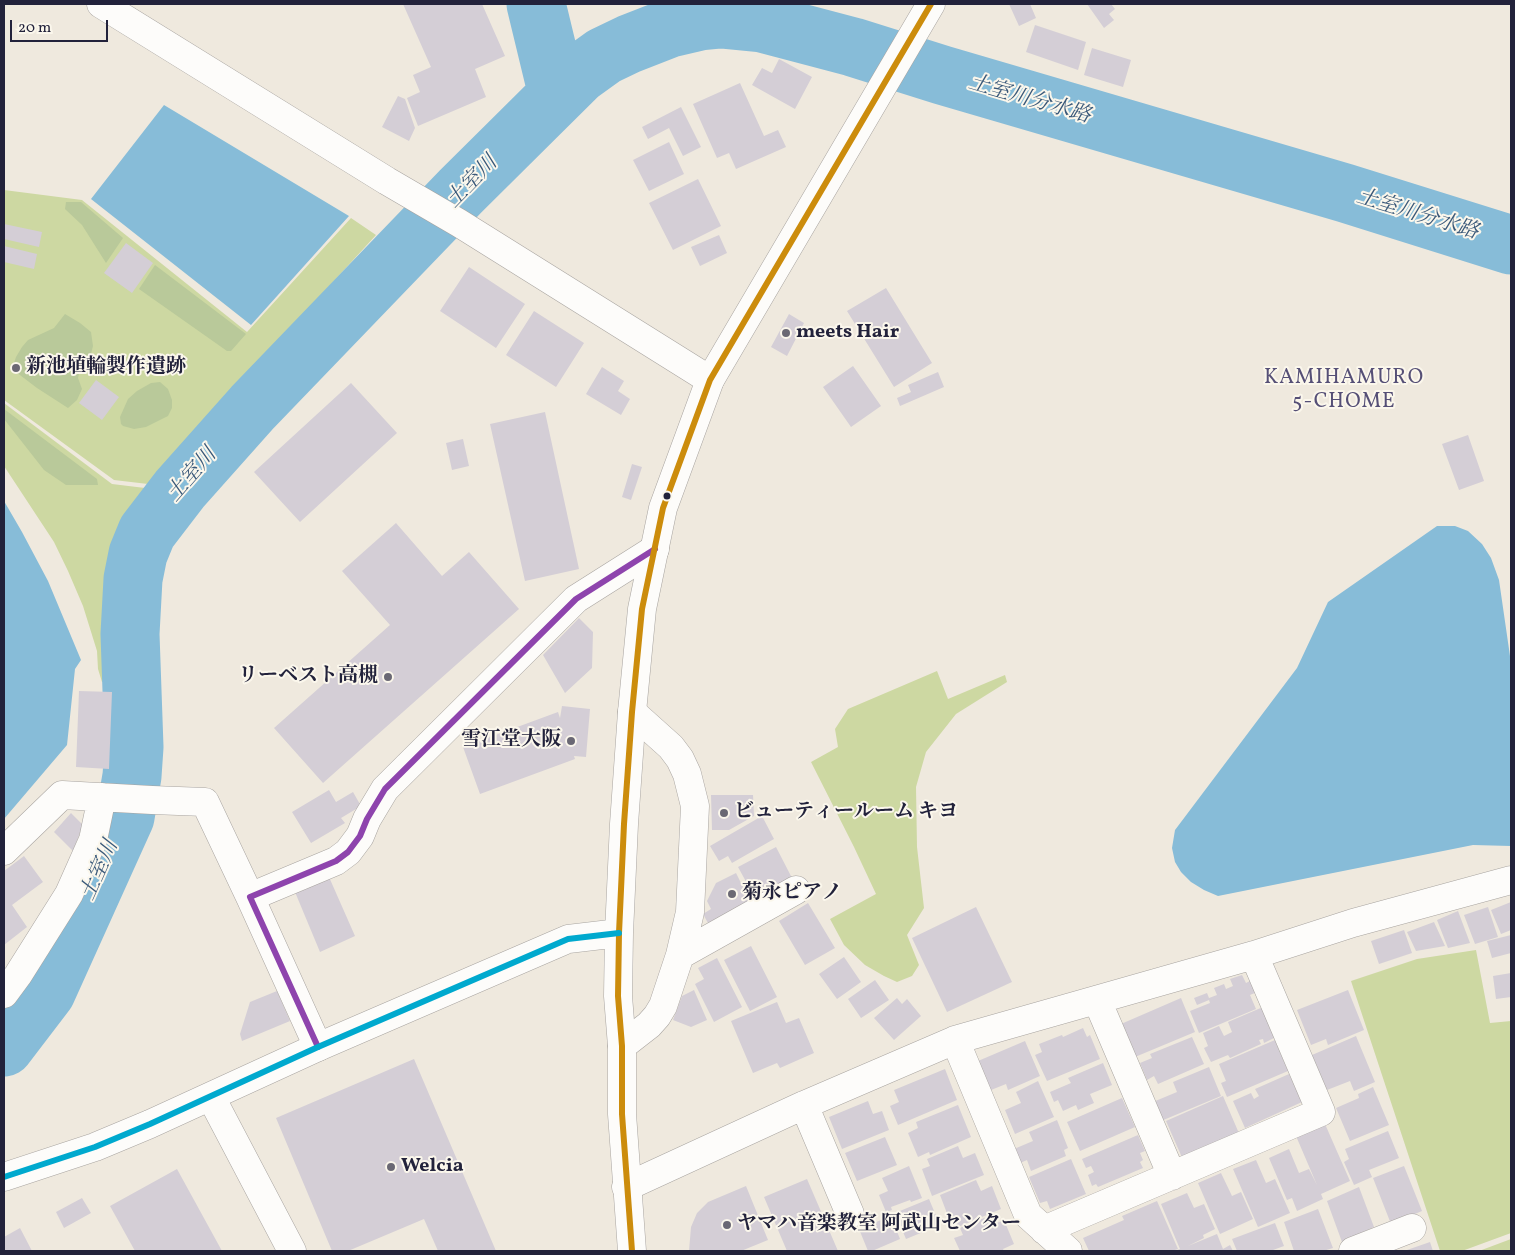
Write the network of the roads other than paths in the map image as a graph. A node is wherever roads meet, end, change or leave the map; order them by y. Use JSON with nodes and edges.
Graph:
{"nodes":[{"id":1,"x":102,"y":4,"type":"edge"},
{"id":2,"x":931,"y":4,"type":"edge"},
{"id":3,"x":710,"y":380,"type":"junction"},
{"id":4,"x":654,"y":549,"type":"junction"},
{"id":5,"x":632,"y":712,"type":"junction"},
{"id":6,"x":102,"y":797,"type":"junction"},
{"id":7,"x":4,"y":851,"type":"edge"},
{"id":8,"x":1511,"y":880,"type":"edge"},
{"id":9,"x":796,"y":890,"type":"dead end"},
{"id":10,"x":250,"y":897,"type":"junction"},
{"id":11,"x":619,"y":933,"type":"junction"},
{"id":12,"x":680,"y":955,"type":"junction"},
{"id":13,"x":1254,"y":955,"type":"junction"},
{"id":14,"x":4,"y":994,"type":"edge"},
{"id":15,"x":1096,"y":1000,"type":"junction"},
{"id":16,"x":955,"y":1040,"type":"junction"},
{"id":17,"x":622,"y":1046,"type":"junction"},
{"id":18,"x":318,"y":1048,"type":"junction"},
{"id":19,"x":211,"y":1097,"type":"junction"},
{"id":20,"x":804,"y":1105,"type":"junction"},
{"id":21,"x":1172,"y":1176,"type":"junction"},
{"id":22,"x":4,"y":1177,"type":"edge"},
{"id":23,"x":626,"y":1187,"type":"junction"},
{"id":24,"x":850,"y":1214,"type":"dead end"},
{"id":25,"x":1412,"y":1228,"type":"dead end"},
{"id":26,"x":1044,"y":1230,"type":"junction"},
{"id":27,"x":292,"y":1251,"type":"edge"},
{"id":28,"x":632,"y":1251,"type":"edge"},
{"id":29,"x":1068,"y":1251,"type":"edge"},
{"id":30,"x":1353,"y":1251,"type":"edge"}],
"edges":[{"from":1,"to":3,"type":"street"},
{"from":2,"to":3,"type":"street"},
{"from":3,"to":4,"type":"street"},
{"from":4,"to":5,"type":"street"},
{"from":4,"to":10,"type":"street"},
{"from":5,"to":11,"type":"street"},
{"from":5,"to":12,"type":"street"},
{"from":6,"to":7,"type":"street"},
{"from":6,"to":10,"type":"street"},
{"from":6,"to":14,"type":"street"},
{"from":8,"to":13,"type":"street"},
{"from":9,"to":12,"type":"street"},
{"from":10,"to":18,"type":"street"},
{"from":11,"to":17,"type":"street"},
{"from":11,"to":18,"type":"street"},
{"from":12,"to":17,"type":"street"},
{"from":13,"to":15,"type":"street"},
{"from":13,"to":21,"type":"street"},
{"from":15,"to":16,"type":"street"},
{"from":15,"to":21,"type":"street"},
{"from":16,"to":20,"type":"street"},
{"from":16,"to":26,"type":"street"},
{"from":17,"to":23,"type":"street"},
{"from":18,"to":19,"type":"street"},
{"from":19,"to":22,"type":"street"},
{"from":19,"to":27,"type":"street"},
{"from":20,"to":23,"type":"street"},
{"from":20,"to":24,"type":"street"},
{"from":21,"to":26,"type":"street"},
{"from":23,"to":28,"type":"street"},
{"from":25,"to":30,"type":"street"},
{"from":26,"to":29,"type":"street"}]}
